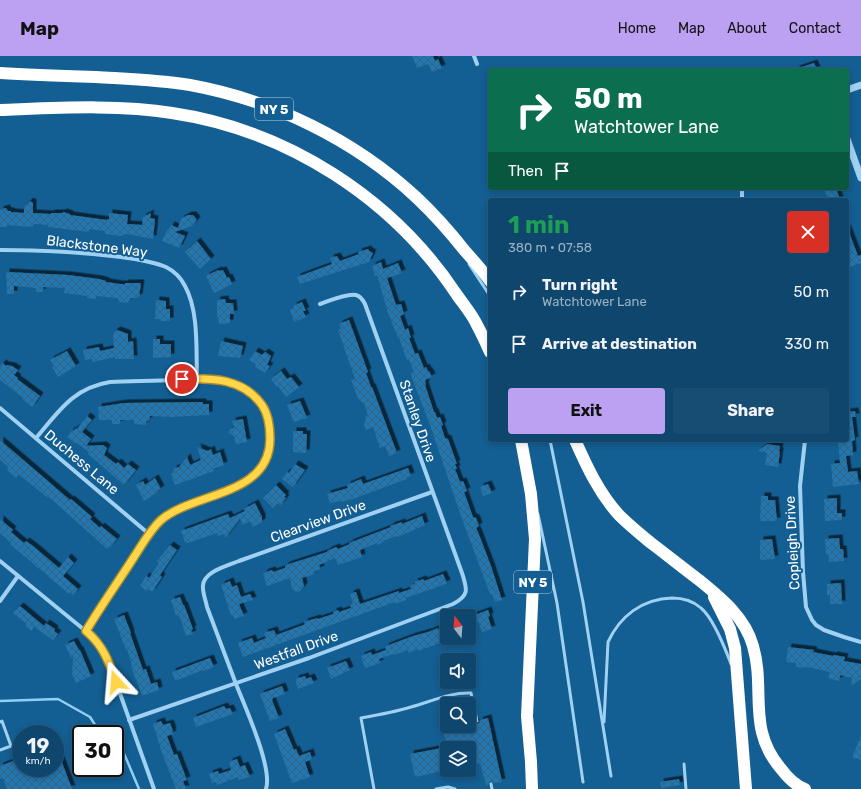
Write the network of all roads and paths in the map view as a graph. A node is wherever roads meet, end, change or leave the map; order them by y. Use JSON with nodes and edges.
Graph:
{"nodes":[{"id":1,"x":474,"y":56,"type":"edge"},
{"id":2,"x":477,"y":64,"type":"dead end"},
{"id":3,"x":0,"y":73,"type":"edge"},
{"id":4,"x":861,"y":85,"type":"edge"},
{"id":5,"x":849,"y":89,"type":"edge"},
{"id":6,"x":0,"y":110,"type":"edge"},
{"id":7,"x":849,"y":145,"type":"edge"},
{"id":8,"x":861,"y":178,"type":"edge"},
{"id":9,"x":444,"y":225,"type":"junction"},
{"id":10,"x":0,"y":250,"type":"edge"},
{"id":11,"x":488,"y":280,"type":"edge"},
{"id":12,"x":488,"y":293,"type":"edge"},
{"id":13,"x":320,"y":304,"type":"dead end"},
{"id":14,"x":488,"y":348,"type":"edge"},
{"id":15,"x":197,"y":379,"type":"junction"},
{"id":16,"x":0,"y":408,"type":"edge"},
{"id":17,"x":36,"y":438,"type":"junction"},
{"id":18,"x":550,"y":442,"type":"edge"},
{"id":19,"x":576,"y":442,"type":"edge"},
{"id":20,"x":805,"y":442,"type":"edge"},
{"id":21,"x":523,"y":444,"type":"edge"},
{"id":22,"x":432,"y":492,"type":"junction"},
{"id":23,"x":149,"y":534,"type":"junction"},
{"id":24,"x":0,"y":561,"type":"edge"},
{"id":25,"x":18,"y":576,"type":"junction"},
{"id":26,"x":710,"y":589,"type":"junction"},
{"id":27,"x":466,"y":593,"type":"joint"},
{"id":28,"x":0,"y":601,"type":"edge"},
{"id":29,"x":86,"y":631,"type":"junction"},
{"id":30,"x":861,"y":642,"type":"edge"},
{"id":31,"x":236,"y":683,"type":"junction"},
{"id":32,"x":738,"y":683,"type":"junction"},
{"id":33,"x":129,"y":720,"type":"junction"},
{"id":34,"x":477,"y":721,"type":"dead end"},
{"id":35,"x":0,"y":722,"type":"edge"},
{"id":36,"x":604,"y":728,"type":"junction"},
{"id":37,"x":0,"y":750,"type":"edge"},
{"id":38,"x":531,"y":762,"type":"junction"},
{"id":39,"x":684,"y":764,"type":"dead end"},
{"id":40,"x":611,"y":776,"type":"dead end"},
{"id":41,"x":583,"y":782,"type":"dead end"},
{"id":42,"x":491,"y":784,"type":"dead end"},
{"id":43,"x":154,"y":789,"type":"edge"},
{"id":44,"x":266,"y":789,"type":"edge"},
{"id":45,"x":374,"y":789,"type":"edge"},
{"id":46,"x":436,"y":789,"type":"edge"},
{"id":47,"x":455,"y":789,"type":"edge"},
{"id":48,"x":492,"y":789,"type":"edge"},
{"id":49,"x":532,"y":789,"type":"edge"},
{"id":50,"x":538,"y":789,"type":"edge"},
{"id":51,"x":686,"y":789,"type":"edge"},
{"id":52,"x":746,"y":789,"type":"edge"},
{"id":53,"x":805,"y":789,"type":"edge"}],
"edges":[{"from":1,"to":2,"type":"street"},
{"from":3,"to":9,"type":"highway","number":"NY 5"},
{"from":4,"to":5,"type":"street"},
{"from":6,"to":14,"type":"highway","number":"NY 5"},
{"from":7,"to":8,"type":"street"},
{"from":9,"to":11,"type":"highway","number":"NY 5"},
{"from":9,"to":12,"type":"lane"},
{"from":10,"to":15,"type":"street","name":"Blackstone Way"},
{"from":13,"to":22,"type":"street","name":"Stanley Drive"},
{"from":15,"to":17,"type":"street"},
{"from":15,"to":23,"type":"street"},
{"from":16,"to":17,"type":"street","name":"Duchess Lane"},
{"from":17,"to":23,"type":"street","name":"Duchess Lane"},
{"from":18,"to":36,"type":"lane"},
{"from":19,"to":26,"type":"highway"},
{"from":20,"to":30,"type":"street","name":"Copleigh Drive"},
{"from":21,"to":38,"type":"highway","number":"NY 5"},
{"from":21,"to":41,"type":"lane"},
{"from":22,"to":27,"type":"street","name":"Stanley Drive"},
{"from":22,"to":31,"type":"street","name":"Clearview Drive"},
{"from":23,"to":29,"type":"street"},
{"from":24,"to":25,"type":"street"},
{"from":25,"to":28,"type":"street"},
{"from":25,"to":29,"type":"street"},
{"from":26,"to":32,"type":"highway"},
{"from":26,"to":53,"type":"highway"},
{"from":27,"to":31,"type":"street","name":"Westfall Drive"},
{"from":29,"to":33,"type":"street"},
{"from":31,"to":33,"type":"street","name":"Westfall Drive"},
{"from":31,"to":44,"type":"street"},
{"from":32,"to":36,"type":"lane"},
{"from":32,"to":52,"type":"highway"},
{"from":33,"to":43,"type":"street"},
{"from":34,"to":45,"type":"lane"},
{"from":35,"to":37,"type":"lane"},
{"from":36,"to":40,"type":"lane"},
{"from":38,"to":49,"type":"highway"},
{"from":38,"to":50,"type":"highway","number":"NY 5"},
{"from":39,"to":51,"type":"lane"},
{"from":42,"to":48,"type":"lane"},
{"from":46,"to":47,"type":"lane"}]}
